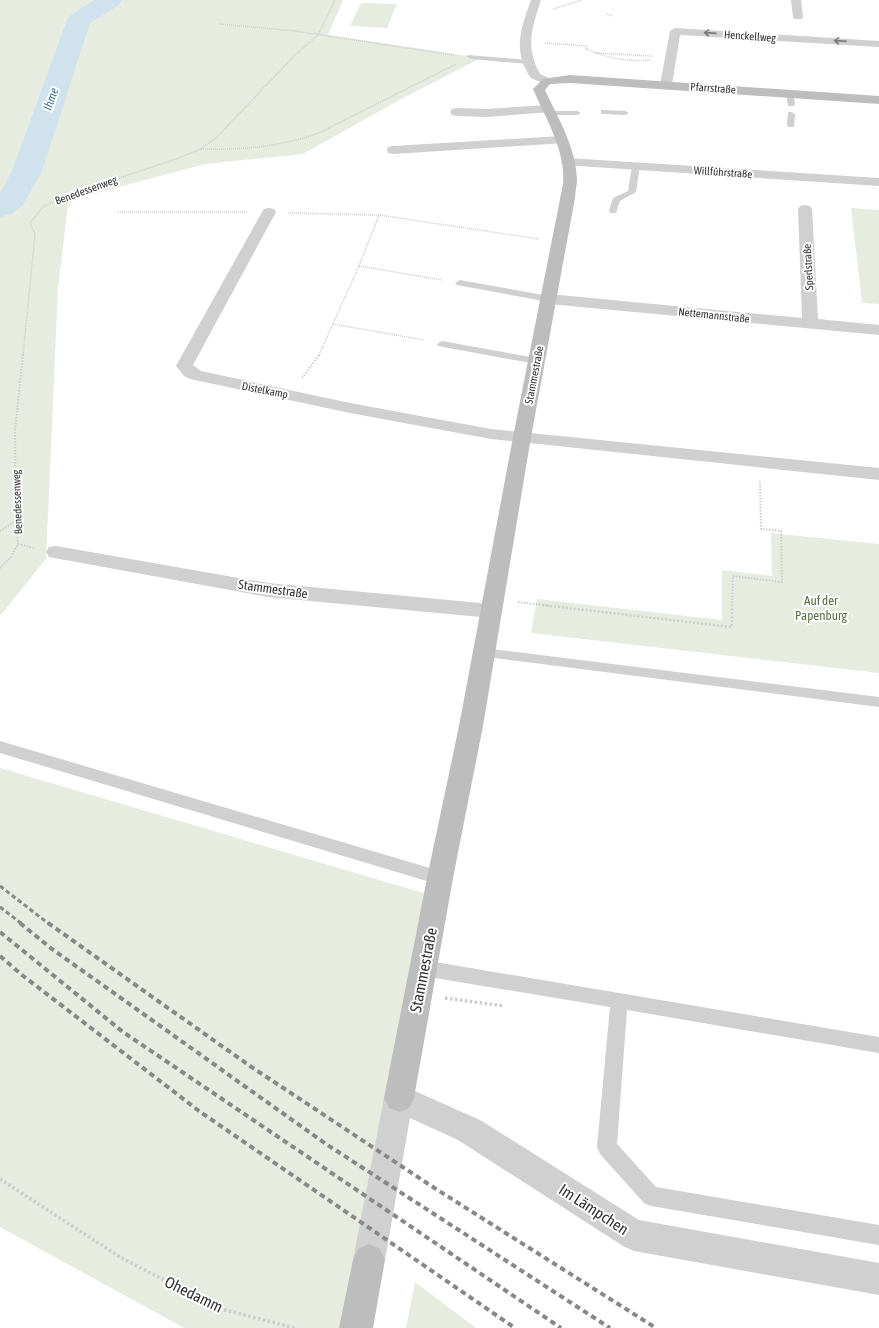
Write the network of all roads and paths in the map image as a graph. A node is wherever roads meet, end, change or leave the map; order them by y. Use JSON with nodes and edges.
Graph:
{"nodes":[{"id":1,"x":335,"y":0,"type":"edge"},
{"id":2,"x":536,"y":0,"type":"edge"},
{"id":3,"x":582,"y":0,"type":"edge"},
{"id":4,"x":796,"y":0,"type":"edge"},
{"id":5,"x":551,"y":9,"type":"dead end"},
{"id":6,"x":607,"y":14,"type":"dead end"},
{"id":7,"x":613,"y":16,"type":"dead end"},
{"id":8,"x":798,"y":17,"type":"dead end"},
{"id":9,"x":219,"y":24,"type":"dead end"},
{"id":10,"x":318,"y":35,"type":"junction"},
{"id":11,"x":526,"y":42,"type":"junction"},
{"id":12,"x":879,"y":44,"type":"edge"},
{"id":13,"x":595,"y":53,"type":"junction"},
{"id":14,"x":471,"y":57,"type":"junction"},
{"id":15,"x":656,"y":57,"type":"dead end"},
{"id":16,"x":655,"y":60,"type":"dead end"},
{"id":17,"x":528,"y":62,"type":"junction"},
{"id":18,"x":547,"y":81,"type":"junction"},
{"id":19,"x":666,"y":85,"type":"junction"},
{"id":20,"x":879,"y":100,"type":"edge"},
{"id":21,"x":548,"y":111,"type":"junction"},
{"id":22,"x":456,"y":112,"type":"dead end"},
{"id":23,"x":604,"y":112,"type":"dead end"},
{"id":24,"x":578,"y":113,"type":"dead end"},
{"id":25,"x":625,"y":113,"type":"dead end"},
{"id":26,"x":791,"y":114,"type":"dead end"},
{"id":27,"x":791,"y":125,"type":"dead end"},
{"id":28,"x":561,"y":140,"type":"junction"},
{"id":29,"x":201,"y":149,"type":"junction"},
{"id":30,"x":393,"y":150,"type":"dead end"},
{"id":31,"x":568,"y":162,"type":"junction"},
{"id":32,"x":636,"y":166,"type":"junction"},
{"id":33,"x":879,"y":182,"type":"edge"},
{"id":34,"x":805,"y":209,"type":"dead end"},
{"id":35,"x":613,"y":211,"type":"dead end"},
{"id":36,"x":118,"y":212,"type":"dead end"},
{"id":37,"x":269,"y":212,"type":"junction"},
{"id":38,"x":379,"y":215,"type":"junction"},
{"id":39,"x":559,"y":242,"type":"junction"},
{"id":40,"x":359,"y":266,"type":"junction"},
{"id":41,"x":460,"y":283,"type":"joint"},
{"id":42,"x":549,"y":299,"type":"junction"},
{"id":43,"x":333,"y":324,"type":"junction"},
{"id":44,"x":810,"y":324,"type":"junction"},
{"id":45,"x":879,"y":330,"type":"edge"},
{"id":46,"x":442,"y":344,"type":"joint"},
{"id":47,"x":536,"y":361,"type":"junction"},
{"id":48,"x":289,"y":395,"type":"junction"},
{"id":49,"x":522,"y":438,"type":"junction"},
{"id":50,"x":760,"y":462,"type":"junction"},
{"id":51,"x":879,"y":474,"type":"edge"},
{"id":52,"x":16,"y":521,"type":"junction"},
{"id":53,"x":0,"y":531,"type":"edge"},
{"id":54,"x":56,"y":552,"type":"dead end"},
{"id":55,"x":0,"y":568,"type":"edge"},
{"id":56,"x":492,"y":605,"type":"junction"},
{"id":57,"x":484,"y":653,"type":"junction"},
{"id":58,"x":879,"y":702,"type":"edge"},
{"id":59,"x":0,"y":747,"type":"edge"},
{"id":60,"x":440,"y":878,"type":"junction"},
{"id":61,"x":423,"y":968,"type":"junction"},
{"id":62,"x":418,"y":995,"type":"junction"},
{"id":63,"x":619,"y":1001,"type":"junction"},
{"id":64,"x":508,"y":1006,"type":"dead end"},
{"id":65,"x":879,"y":1045,"type":"edge"},
{"id":66,"x":399,"y":1098,"type":"junction"},
{"id":67,"x":0,"y":1179,"type":"edge"},
{"id":68,"x":879,"y":1235,"type":"edge"},
{"id":69,"x":879,"y":1279,"type":"edge"},
{"id":70,"x":295,"y":1328,"type":"edge"},
{"id":71,"x":356,"y":1328,"type":"edge"}],
"edges":[{"from":1,"to":10,"type":"path","name":"Benedessenweg"},
{"from":2,"to":11,"type":"street"},
{"from":3,"to":5,"type":"path"},
{"from":4,"to":8,"type":"street"},
{"from":6,"to":7,"type":"path"},
{"from":9,"to":10,"type":"path"},
{"from":10,"to":14,"type":"path"},
{"from":10,"to":29,"type":"path","name":"Benedessenweg"},
{"from":11,"to":13,"type":"path"},
{"from":11,"to":17,"type":"street"},
{"from":12,"to":19,"type":"street","name":"Henckellweg","one_way":true},
{"from":13,"to":15,"type":"path"},
{"from":13,"to":16,"type":"path"},
{"from":14,"to":17,"type":"lane"},
{"from":14,"to":29,"type":"path"},
{"from":17,"to":18,"type":"street"},
{"from":18,"to":19,"type":"street","name":"Pfarrstraße"},
{"from":18,"to":21,"type":"street","name":"Stammestraße"},
{"from":19,"to":20,"type":"street","name":"Pfarrstraße"},
{"from":21,"to":22,"type":"street"},
{"from":21,"to":24,"type":"lane"},
{"from":21,"to":28,"type":"street","name":"Stammestraße"},
{"from":23,"to":25,"type":"lane"},
{"from":26,"to":27,"type":"lane"},
{"from":28,"to":30,"type":"street"},
{"from":28,"to":31,"type":"street","name":"Stammestraße"},
{"from":29,"to":52,"type":"path","name":"Benedessenweg"},
{"from":31,"to":32,"type":"street","name":"Willführstraße"},
{"from":31,"to":39,"type":"street","name":"Stammestraße"},
{"from":32,"to":33,"type":"street","name":"Willführstraße"},
{"from":32,"to":35,"type":"lane"},
{"from":34,"to":44,"type":"street","name":"Sperlstraße"},
{"from":36,"to":37,"type":"path"},
{"from":37,"to":38,"type":"path"},
{"from":37,"to":48,"type":"street","name":"Distelkamp"},
{"from":38,"to":39,"type":"path"},
{"from":38,"to":40,"type":"path"},
{"from":39,"to":42,"type":"street","name":"Stammestraße"},
{"from":40,"to":41,"type":"path"},
{"from":40,"to":43,"type":"path"},
{"from":41,"to":42,"type":"lane"},
{"from":42,"to":44,"type":"street","name":"Nettemannstraße"},
{"from":42,"to":47,"type":"street","name":"Stammestraße"},
{"from":43,"to":46,"type":"path"},
{"from":43,"to":48,"type":"path"},
{"from":44,"to":45,"type":"street","name":"Nettemannstraße"},
{"from":46,"to":47,"type":"lane"},
{"from":47,"to":49,"type":"street","name":"Stammestraße"},
{"from":48,"to":49,"type":"street","name":"Distelkamp"},
{"from":49,"to":50,"type":"street"},
{"from":49,"to":56,"type":"street","name":"Stammestraße"},
{"from":50,"to":51,"type":"street"},
{"from":50,"to":56,"type":"path"},
{"from":52,"to":53,"type":"path"},
{"from":52,"to":55,"type":"path","name":"Benedessenweg"},
{"from":54,"to":56,"type":"street","name":"Stammestraße"},
{"from":56,"to":57,"type":"street","name":"Stammestraße"},
{"from":57,"to":58,"type":"lane"},
{"from":57,"to":60,"type":"street","name":"Stammestraße"},
{"from":59,"to":60,"type":"lane"},
{"from":60,"to":61,"type":"street","name":"Stammestraße"},
{"from":61,"to":62,"type":"street","name":"Stammestraße"},
{"from":61,"to":63,"type":"lane"},
{"from":62,"to":64,"type":"path"},
{"from":62,"to":66,"type":"street","name":"Stammestraße"},
{"from":63,"to":65,"type":"lane"},
{"from":63,"to":68,"type":"lane"},
{"from":66,"to":69,"type":"street","name":"Im Lämpchen"},
{"from":66,"to":71,"type":"street","name":"Stammestraße"},
{"from":67,"to":70,"type":"path","name":"Ohedamm"}]}
